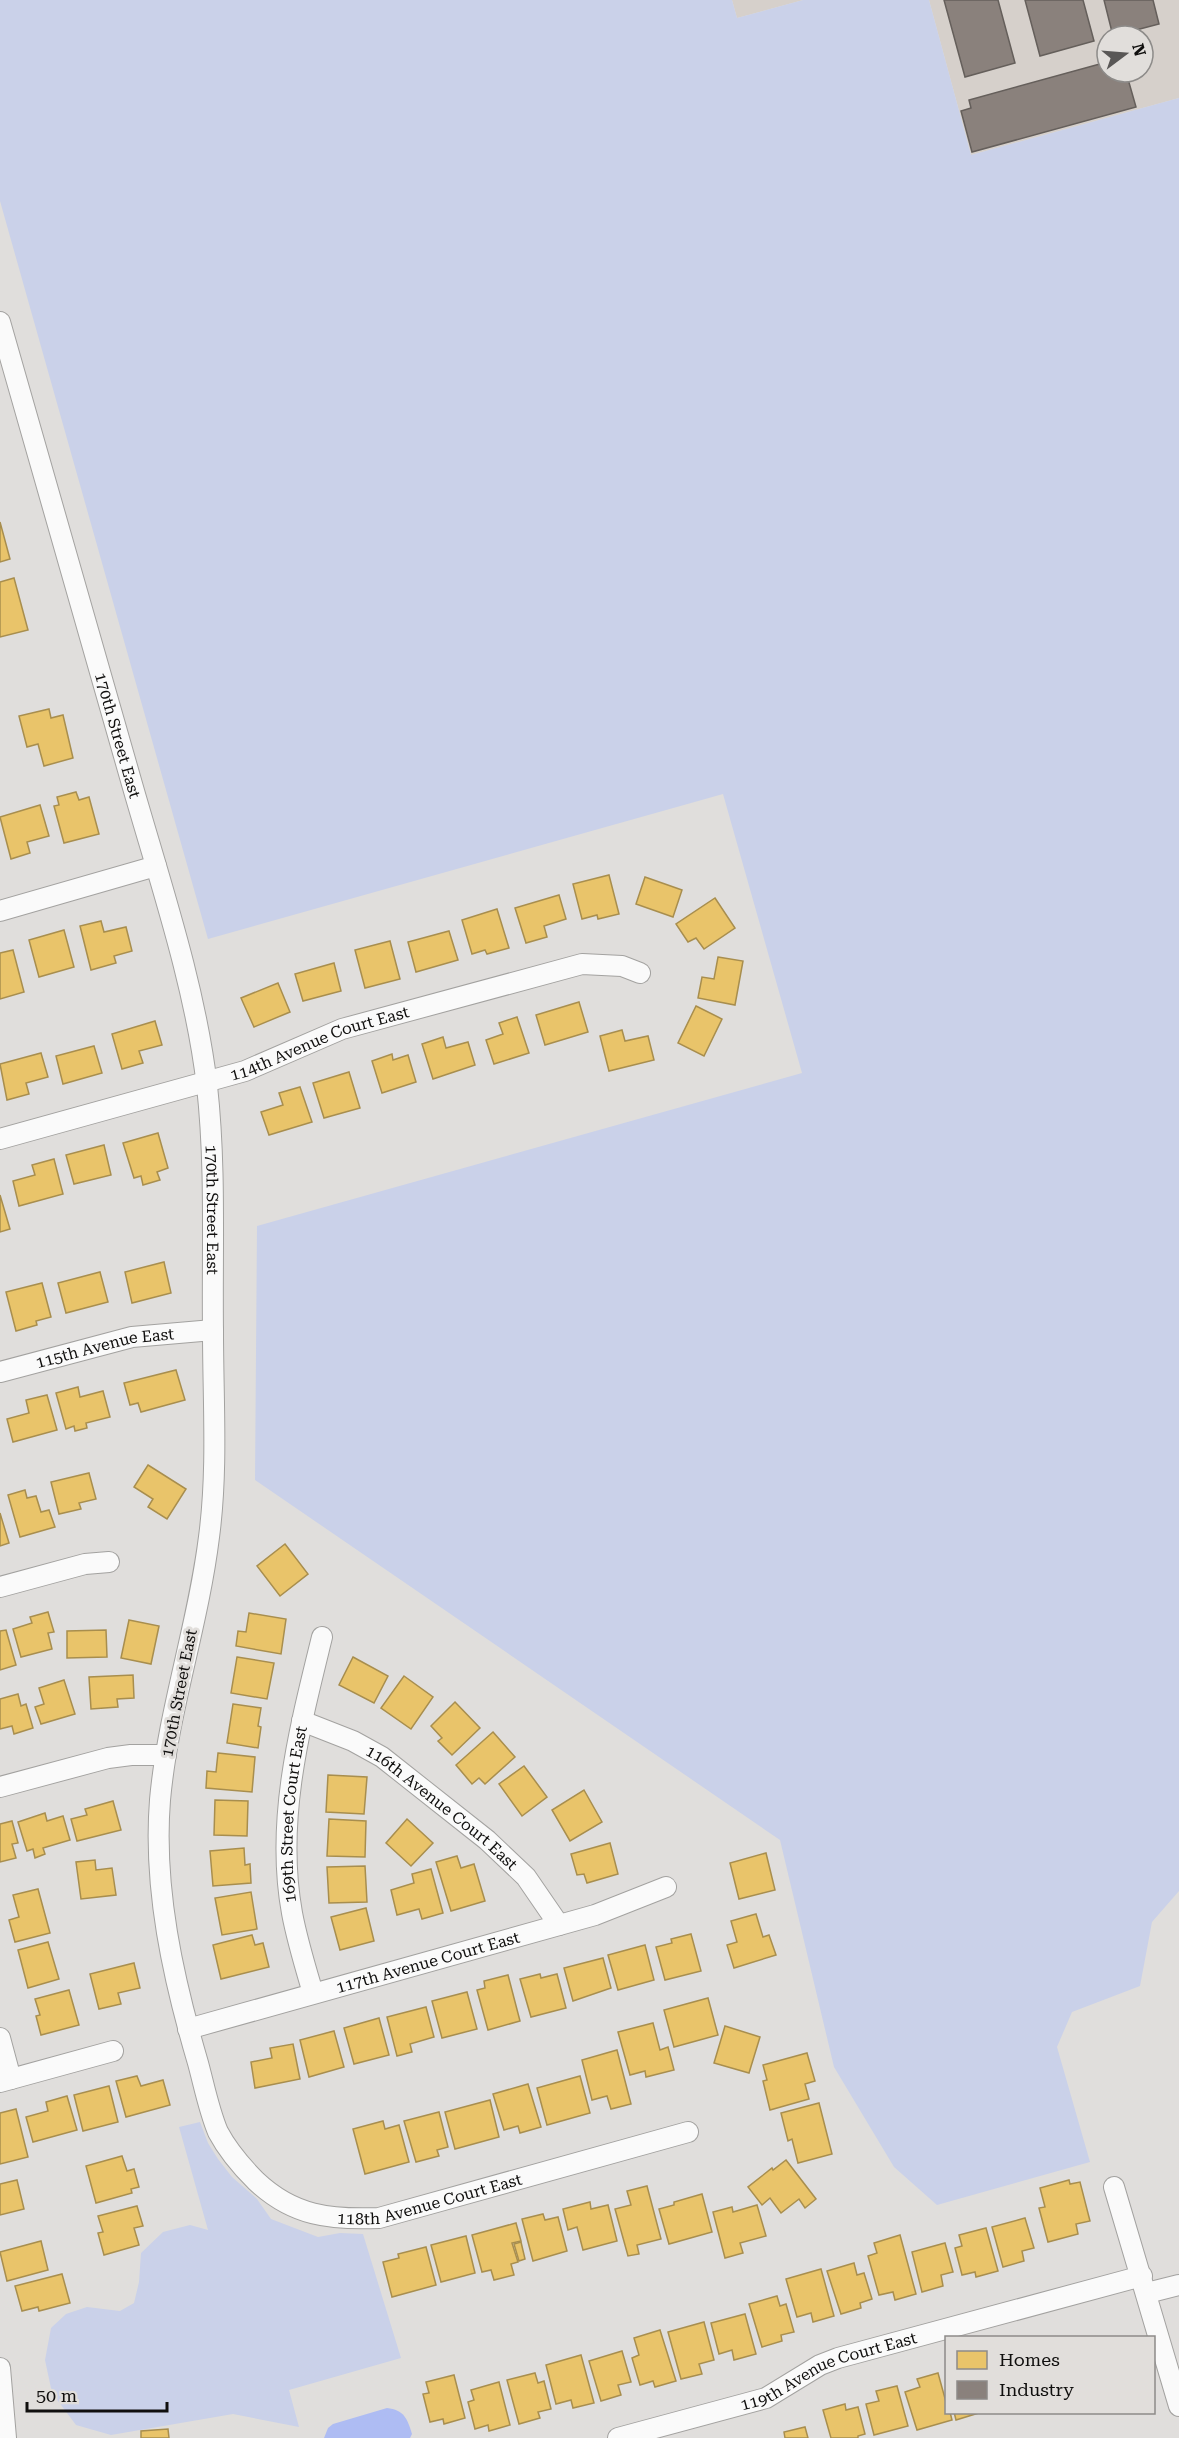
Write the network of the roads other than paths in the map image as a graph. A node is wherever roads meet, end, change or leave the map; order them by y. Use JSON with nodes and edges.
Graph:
{"nodes":[{"id":1,"x":0,"y":322,"type":"edge"},
{"id":2,"x":156,"y":866,"type":"junction"},
{"id":3,"x":0,"y":911,"type":"edge"},
{"id":4,"x":640,"y":974,"type":"dead end"},
{"id":5,"x":206,"y":1083,"type":"junction"},
{"id":6,"x":0,"y":1139,"type":"edge"},
{"id":7,"x":213,"y":1330,"type":"junction"},
{"id":8,"x":0,"y":1372,"type":"edge"},
{"id":9,"x":109,"y":1562,"type":"dead end"},
{"id":10,"x":0,"y":1587,"type":"edge"},
{"id":11,"x":322,"y":1637,"type":"dead end"},
{"id":12,"x":302,"y":1722,"type":"junction"},
{"id":13,"x":166,"y":1755,"type":"junction"},
{"id":14,"x":0,"y":1787,"type":"edge"},
{"id":15,"x":666,"y":1887,"type":"dead end"},
{"id":16,"x":559,"y":1925,"type":"junction"},
{"id":17,"x":313,"y":1993,"type":"junction"},
{"id":18,"x":188,"y":2029,"type":"junction"},
{"id":19,"x":0,"y":2038,"type":"edge"},
{"id":20,"x":113,"y":2051,"type":"dead end"},
{"id":21,"x":6,"y":2080,"type":"edge"},
{"id":22,"x":213,"y":2115,"type":"joint"},
{"id":23,"x":688,"y":2132,"type":"dead end"},
{"id":24,"x":1114,"y":2187,"type":"dead end"},
{"id":25,"x":1145,"y":2284,"type":"junction"},
{"id":26,"x":1179,"y":2285,"type":"edge"},
{"id":27,"x":0,"y":2368,"type":"edge"},
{"id":28,"x":1179,"y":2406,"type":"edge"},
{"id":29,"x":6,"y":2438,"type":"edge"},
{"id":30,"x":618,"y":2438,"type":"edge"}],
"edges":[{"from":1,"to":2,"type":"street","name":"170th Street East"},
{"from":2,"to":3,"type":"street"},
{"from":2,"to":5,"type":"street","name":"170th Street East"},
{"from":4,"to":5,"type":"street","name":"114th Avenue Court East"},
{"from":5,"to":6,"type":"street","name":"114th Avenue Court East"},
{"from":5,"to":7,"type":"street","name":"170th Street East"},
{"from":7,"to":8,"type":"street","name":"115th Avenue East"},
{"from":7,"to":13,"type":"street","name":"170th Street East"},
{"from":9,"to":10,"type":"street"},
{"from":11,"to":12,"type":"street","name":"169th Street Court East"},
{"from":12,"to":16,"type":"street","name":"116th Avenue Court East"},
{"from":12,"to":17,"type":"street","name":"169th Street Court East"},
{"from":13,"to":14,"type":"street"},
{"from":13,"to":18,"type":"street","name":"170th Street East"},
{"from":15,"to":16,"type":"street","name":"117th Avenue Court East"},
{"from":16,"to":17,"type":"street","name":"117th Avenue Court East"},
{"from":17,"to":18,"type":"street","name":"117th Avenue Court East"},
{"from":18,"to":22,"type":"street","name":"170th Street East"},
{"from":19,"to":21,"type":"street"},
{"from":20,"to":21,"type":"street"},
{"from":22,"to":23,"type":"street","name":"118th Avenue Court East"},
{"from":24,"to":25,"type":"street"},
{"from":25,"to":26,"type":"street","name":"119th Avenue Court East"},
{"from":25,"to":28,"type":"street"},
{"from":25,"to":30,"type":"street","name":"119th Avenue Court East"},
{"from":27,"to":29,"type":"street"}]}
